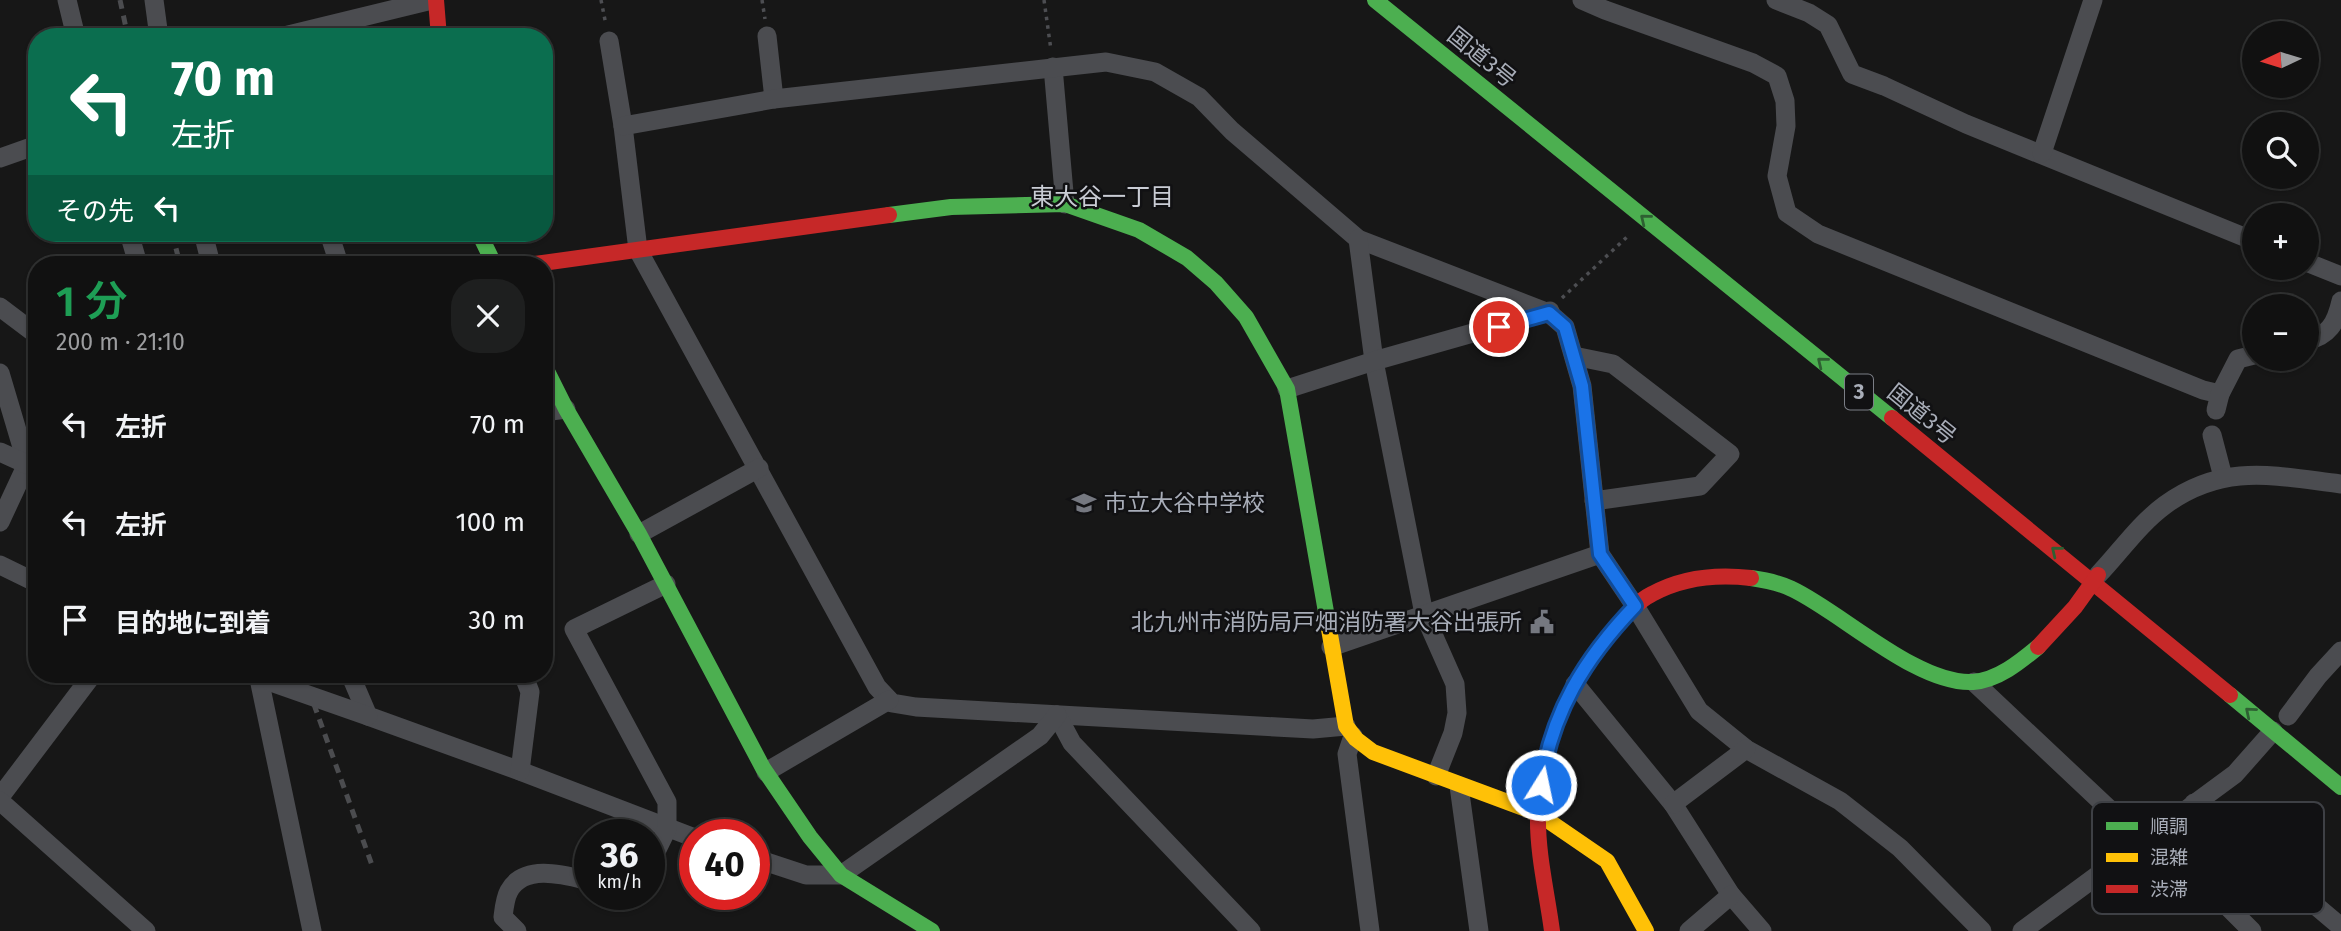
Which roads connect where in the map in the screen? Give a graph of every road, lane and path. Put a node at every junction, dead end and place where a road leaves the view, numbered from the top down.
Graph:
1 (67, 0) edge
2 (155, 0) edge
3 (434, 0) edge
4 (601, 0) edge
5 (1044, 0) edge
6 (1582, 0) edge
7 (1776, 0) edge
8 (2093, 0) edge
9 (1382, 2) edge
10 (74, 28) edge
11 (158, 28) edge
12 (317, 28) edge
13 (438, 28) edge
14 (768, 36) dead end
15 (609, 41) joint
16 (1053, 67) junction
17 (774, 99) junction
18 (623, 126) junction
19 (28, 148) edge
20 (2042, 153) junction
21 (0, 159) edge
22 (1065, 204) junction
23 (1631, 234) dead end
24 (2242, 236) edge
25 (1358, 239) junction
26 (638, 250) junction
27 (553, 262) edge
28 (2319, 267) edge
29 (2341, 276) edge
30 (2341, 301) edge
31 (0, 307) edge
32 (1551, 310) junction
33 (28, 328) edge
34 (2319, 338) edge
35 (1574, 356) junction
36 (2242, 358) edge
37 (1374, 361) junction
38 (0, 373) edge
39 (553, 383) edge
40 (1287, 389) junction
41 (566, 409) junction
42 (553, 411) edge
43 (2212, 435) dead end
44 (0, 452) edge
45 (28, 454) edge
46 (28, 464) edge
47 (758, 468) junction
48 (28, 473) edge
49 (2223, 477) junction
50 (2341, 484) edge
51 (1594, 501) junction
52 (0, 522) edge
53 (639, 534) junction
54 (1600, 554) junction
55 (0, 565) edge
56 (2101, 573) junction
57 (28, 579) edge
58 (666, 584) junction
59 (1635, 606) junction
60 (1424, 614) junction
61 (1331, 646) junction
62 (2341, 651) edge
63 (1974, 682) junction
64 (86, 683) edge
65 (260, 683) edge
66 (276, 683) edge
67 (355, 683) edge
68 (526, 683) edge
69 (1575, 684) junction
70 (890, 700) junction
71 (1057, 715) junction
72 (368, 716) junction
73 (2288, 716) dead end
74 (1350, 731) junction
75 (2273, 731) junction
76 (1746, 749) junction
77 (520, 771) junction
78 (766, 772) junction
79 (1436, 776) junction
80 (1460, 786) junction
81 (2341, 787) edge
82 (0, 799) edge
83 (2102, 802) edge
84 (2195, 802) edge
85 (1673, 804) junction
86 (1538, 813) junction
87 (667, 829) junction
88 (665, 833) edge
89 (679, 833) edge
90 (770, 863) edge
91 (841, 875) junction
92 (574, 878) edge
93 (2092, 878) edge
94 (1731, 895) junction
95 (2324, 913) edge
96 (2236, 914) edge
97 (905, 924) edge
98 (2341, 927) edge
99 (146, 931) edge
100 (313, 931) edge
101 (517, 931) edge
102 (933, 931) edge
103 (1251, 931) edge
104 (1370, 931) edge
105 (1479, 931) edge
106 (1552, 931) edge
107 (1646, 931) edge
108 (1689, 931) edge
109 (1762, 931) edge
110 (1982, 931) edge
111 (2022, 931) edge
112 (2252, 931) edge

1 - 10 street
2 - 11 street
3 - 12 street
3 - 13 main road
4 - 15 path
5 - 16 path
6 - 36 street
7 - 20 street
8 - 20 street
56 -> 9 main road, 国道3号 / 3
14 - 17 street
15 - 18 street
16 - 17 street
16 - 22 street
16 - 25 street
17 - 18 street
18 - 26 street
19 - 21 street
20 - 24 street
22 - 26 main road
22 - 40 main road
23 - 32 path
25 - 32 street
25 - 37 street
26 - 27 main road
26 - 47 street
28 - 29 street
30 - 34 street
31 - 33 street
32 - 35 street
32 - 37 street
35 - 51 street
35 - 51 street
37 - 40 street
37 - 60 street
38 - 45 street
39 - 41 main road
40 - 61 main road
41 - 42 street
41 - 53 main road
43 - 49 street
44 - 46 street
47 - 53 street
47 - 70 street
48 - 52 street
49 - 50 street
49 - 56 street
51 - 54 street
53 - 58 main road
54 - 59 street
54 - 60 street
55 - 57 street
56 - 63 main road
75 -> 56 main road, 国道3号 / 3
58 - 78 main road
58 - 87 street
59 - 63 main road
59 - 69 main road
59 - 76 street
60 - 61 street
60 - 79 street
61 - 74 main road
62 - 73 street
63 - 83 street
64 - 82 street
65 - 100 street
66 - 72 street, bridge
67 - 72 street
68 - 77 street
69 - 85 street
69 - 86 main road
70 - 71 street
70 - 78 street
71 - 74 street
71 - 91 street
71 - 103 street
72 - 77 street
74 - 79 main road
74 - 104 street
75 - 81 main road, 国道3号 / 3
75 - 84 street
76 - 85 street
76 - 110 street
77 - 87 street
78 - 91 main road
79 - 80 main road
80 - 86 main road
80 - 105 street
82 - 99 street
85 - 94 street
86 - 106 main road
86 - 107 main road
87 - 88 street
87 - 89 street
90 - 91 street
91 - 97 main road
92 - 101 street
93 - 111 street
94 - 108 street
94 - 109 street
95 - 98 street
96 - 112 street
97 - 102 main road

